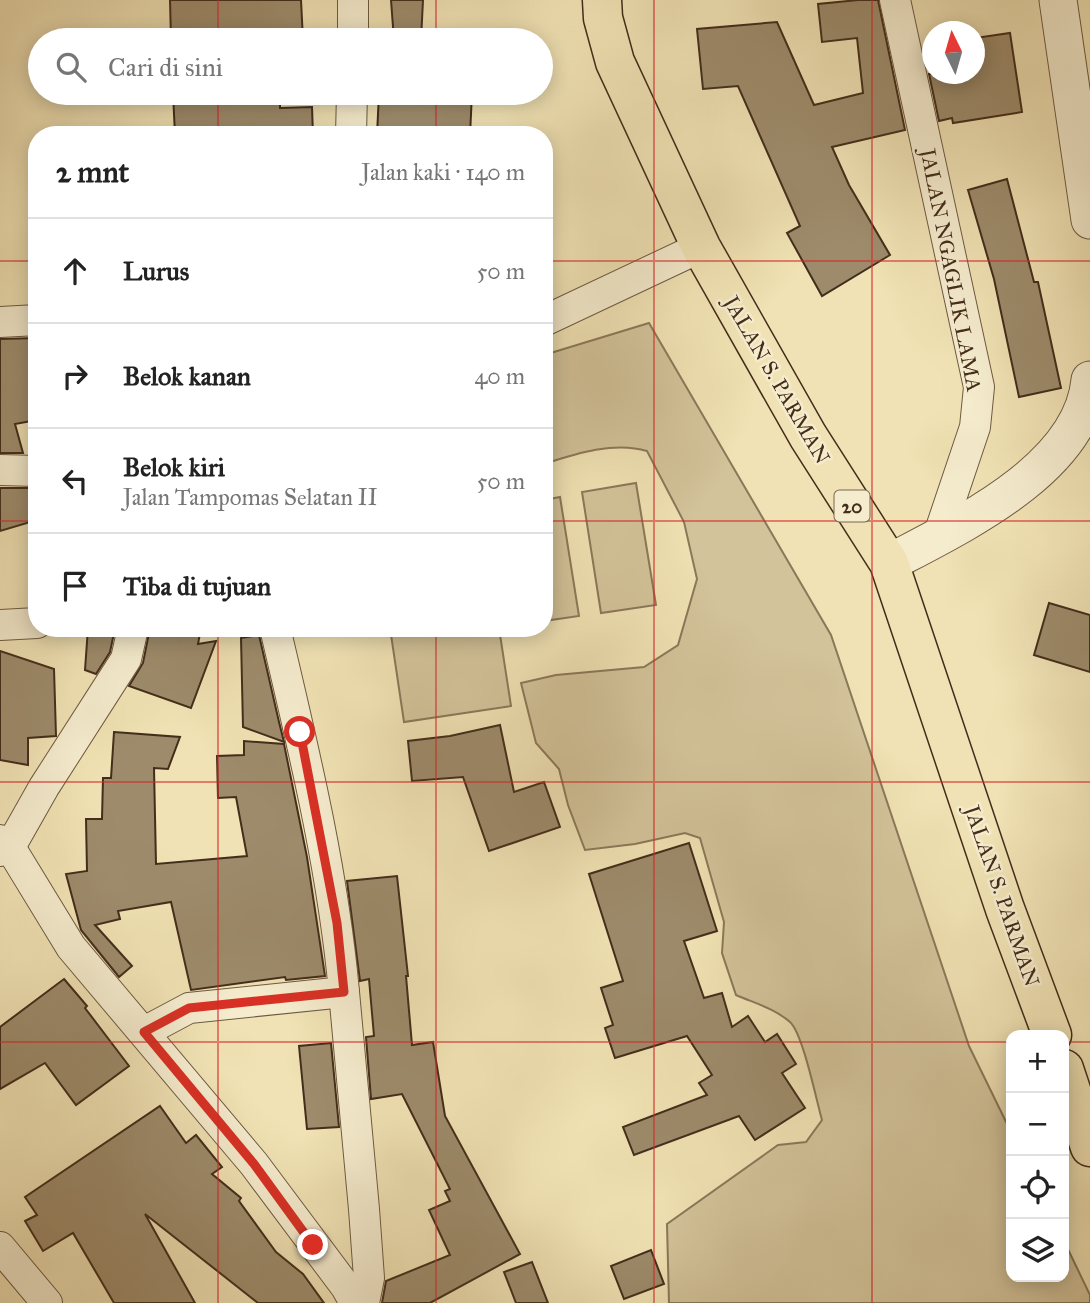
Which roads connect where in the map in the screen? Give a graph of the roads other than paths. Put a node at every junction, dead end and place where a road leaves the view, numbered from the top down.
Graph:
1 (354, 0) edge
2 (602, 0) edge
3 (895, 0) edge
4 (1058, 0) edge
5 (353, 28) edge
6 (352, 105) edge
7 (351, 126) edge
8 (1090, 220) edge
9 (701, 247) junction
10 (553, 317) edge
11 (28, 320) edge
12 (0, 322) edge
13 (1090, 380) edge
14 (0, 470) edge
15 (28, 471) edge
16 (938, 537) junction
17 (889, 563) junction
18 (28, 623) edge
19 (0, 625) edge
20 (131, 637) edge
21 (277, 637) edge
22 (3, 846) edge
23 (344, 992) junction
24 (1050, 1030) edge
25 (144, 1032) junction
26 (1069, 1084) edge
27 (1090, 1147) edge
28 (0, 1247) edge
29 (47, 1303) edge
30 (355, 1303) edge
31 (364, 1303) edge

1 - 5 street
2 - 9 highway, JALAN S. PARMAN / 20
3 - 16 street, JALAN NGAGLIK LAMA
4 - 8 street
6 - 7 street
9 - 10 street
9 - 17 highway, JALAN S. PARMAN / 20
11 - 12 street
13 - 16 street
14 - 15 street
16 - 17 street
17 - 24 highway, JALAN S. PARMAN / 20
18 - 19 street
20 - 22 street
21 - 23 street
22 - 25 street
23 - 25 street
23 - 31 street
25 - 30 street
26 - 27 highway
28 - 29 street

